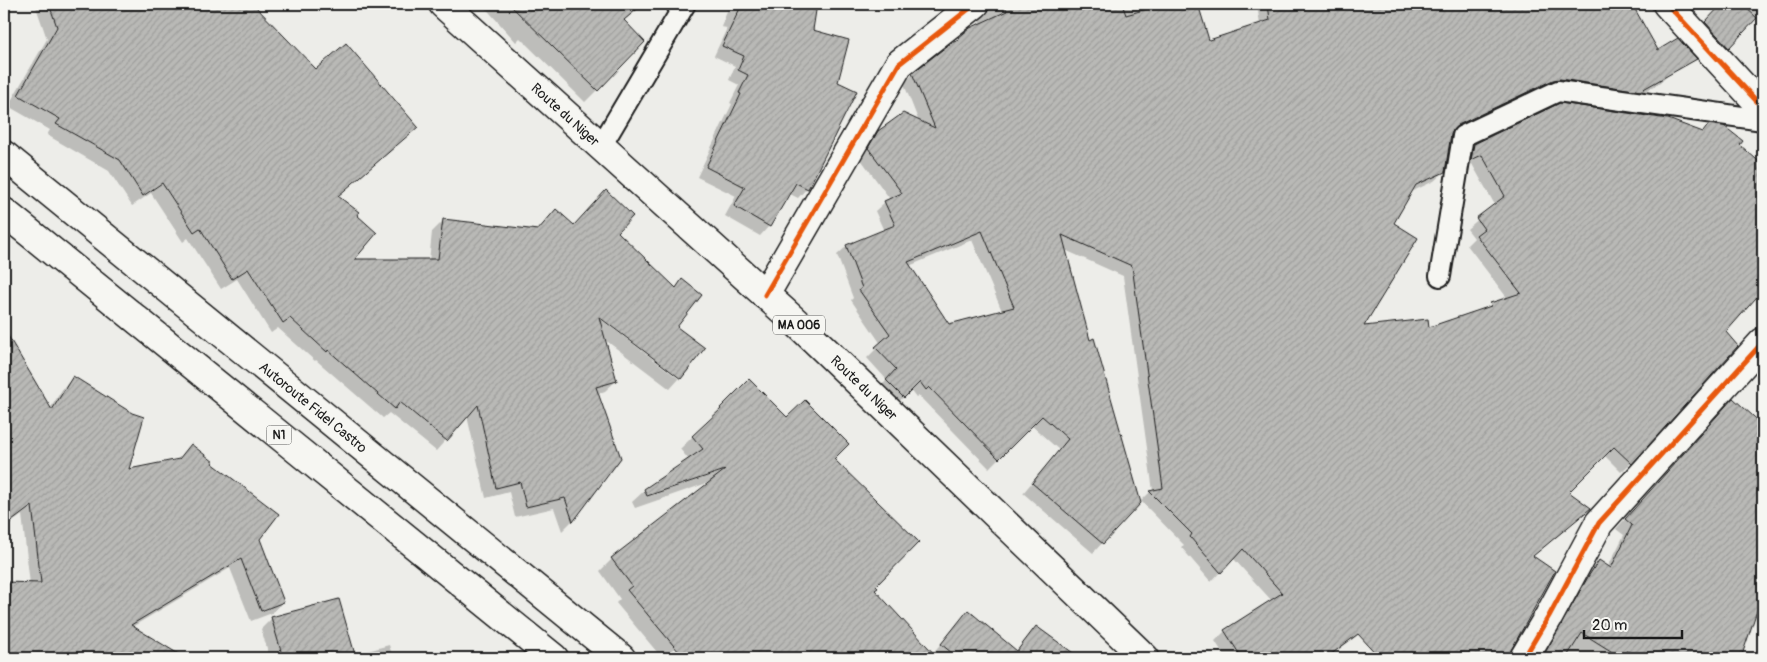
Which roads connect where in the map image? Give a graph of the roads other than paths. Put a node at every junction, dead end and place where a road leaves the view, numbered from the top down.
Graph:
1 (443, 4) edge
2 (685, 4) edge
3 (975, 4) edge
4 (1667, 4) edge
5 (1763, 108) edge
6 (1763, 120) edge
7 (601, 146) junction
8 (4, 155) edge
9 (4, 212) edge
10 (1440, 276) dead end
11 (765, 295) junction
12 (1763, 342) edge
13 (554, 658) edge
14 (621, 658) edge
15 (1145, 658) edge
16 (1524, 658) edge

1 - 7 main road, Route du Niger / MA 006
2 - 7 lane
3 - 11 main road
4 - 5 main road
6 - 10 lane
7 - 11 main road, Route du Niger / MA 006
8 - 14 main road, Autoroute Fidel Castro
9 - 13 main road, N1
11 - 15 main road, Route du Niger / MA 006
12 - 16 main road

